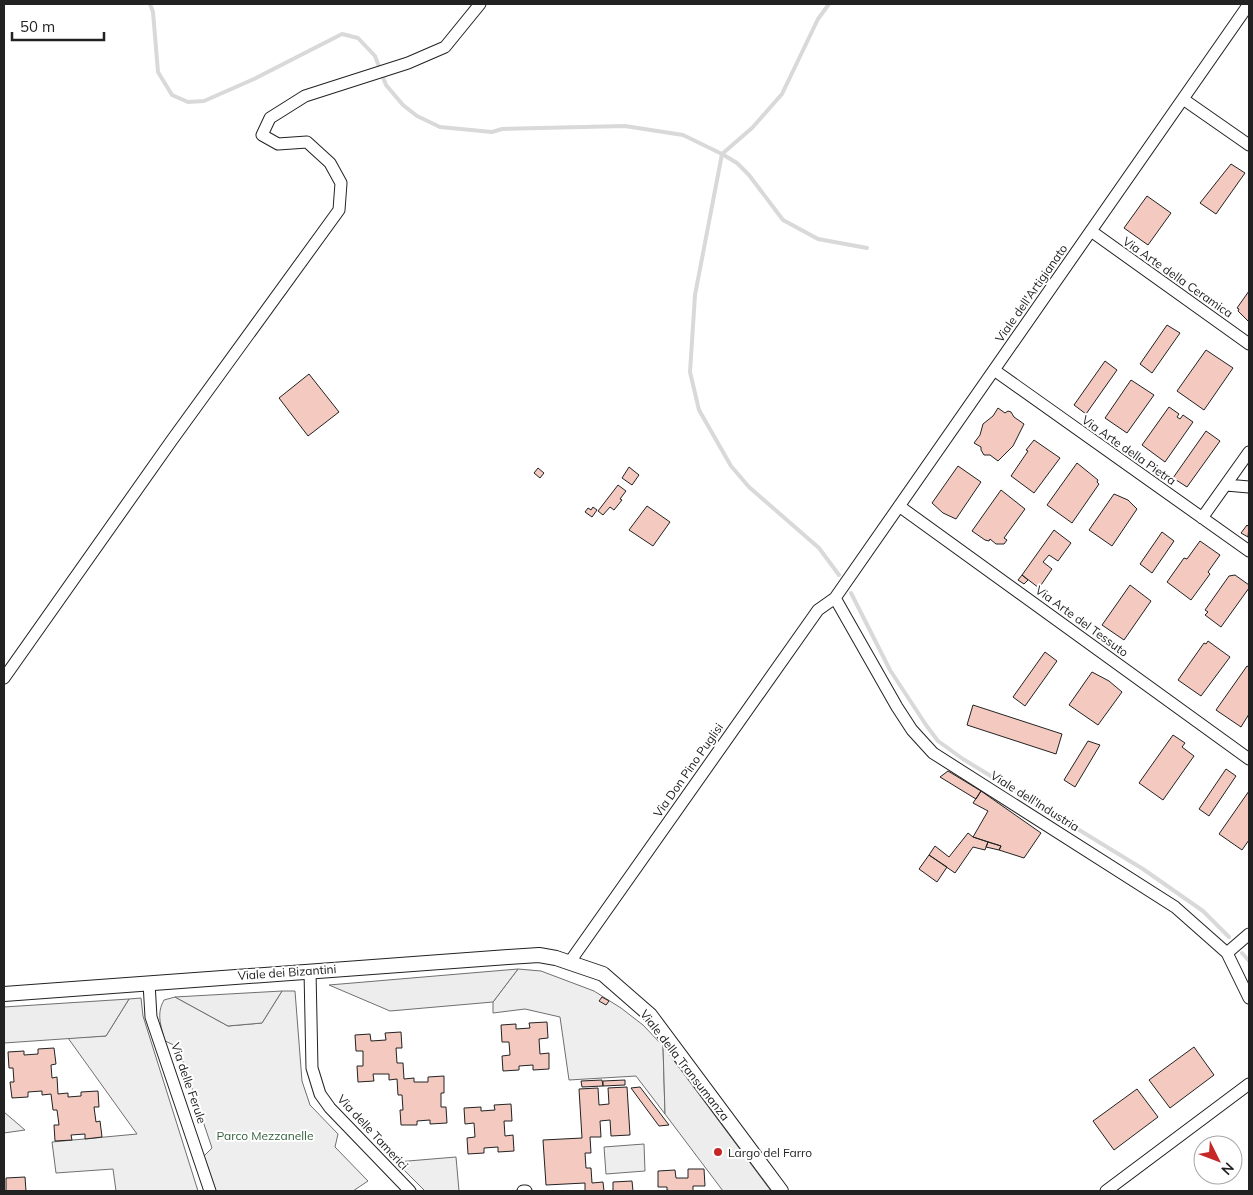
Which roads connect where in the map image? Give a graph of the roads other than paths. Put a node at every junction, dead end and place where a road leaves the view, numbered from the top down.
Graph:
1 (480, 4) edge
2 (1249, 4) edge
3 (1183, 98) junction
4 (1249, 145) edge
5 (1091, 231) junction
6 (1249, 344) edge
7 (994, 370) junction
8 (1249, 452) edge
9 (1226, 485) junction
10 (1249, 487) edge
11 (899, 506) junction
12 (1202, 518) junction
13 (1249, 551) edge
14 (835, 598) junction
15 (4, 678) edge
16 (1249, 759) edge
17 (1249, 934) edge
18 (1227, 953) junction
19 (569, 963) junction
20 (310, 971) junction
21 (148, 983) junction
22 (4, 994) edge
23 (1249, 998) edge
24 (1249, 1084) edge
25 (210, 1191) edge
26 (410, 1191) edge
27 (781, 1191) edge
28 (1106, 1191) edge

1 - 15 street
2 - 3 street, Viale dell'Artigianato
3 - 4 street
3 - 5 street, Viale dell'Artigianato
5 - 6 street, Via Arte della Ceramica
5 - 7 street, Viale dell'Artigianato
7 - 11 street, Viale dell'Artigianato
7 - 12 street, Via Arte della Pietra
8 - 9 street
9 - 10 street
9 - 12 street
11 - 14 street, Viale dell'Artigianato
11 - 16 street, Via Arte del Tessuto
12 - 13 street, Via Arte della Pietra
14 - 18 street, Viale dell'Industria
14 - 19 street, Via Don Pino Puglisi
17 - 18 street
18 - 23 street, Viale dell'Industria
19 - 20 street, Viale dei Bizantini
19 - 27 street, Viale della Transumanza
20 - 21 street, Viale dei Bizantini
20 - 26 street, Via delle Tamerici
21 - 22 street, Viale dei Bizantini
21 - 25 street, Via delle Ferule
24 - 28 street

